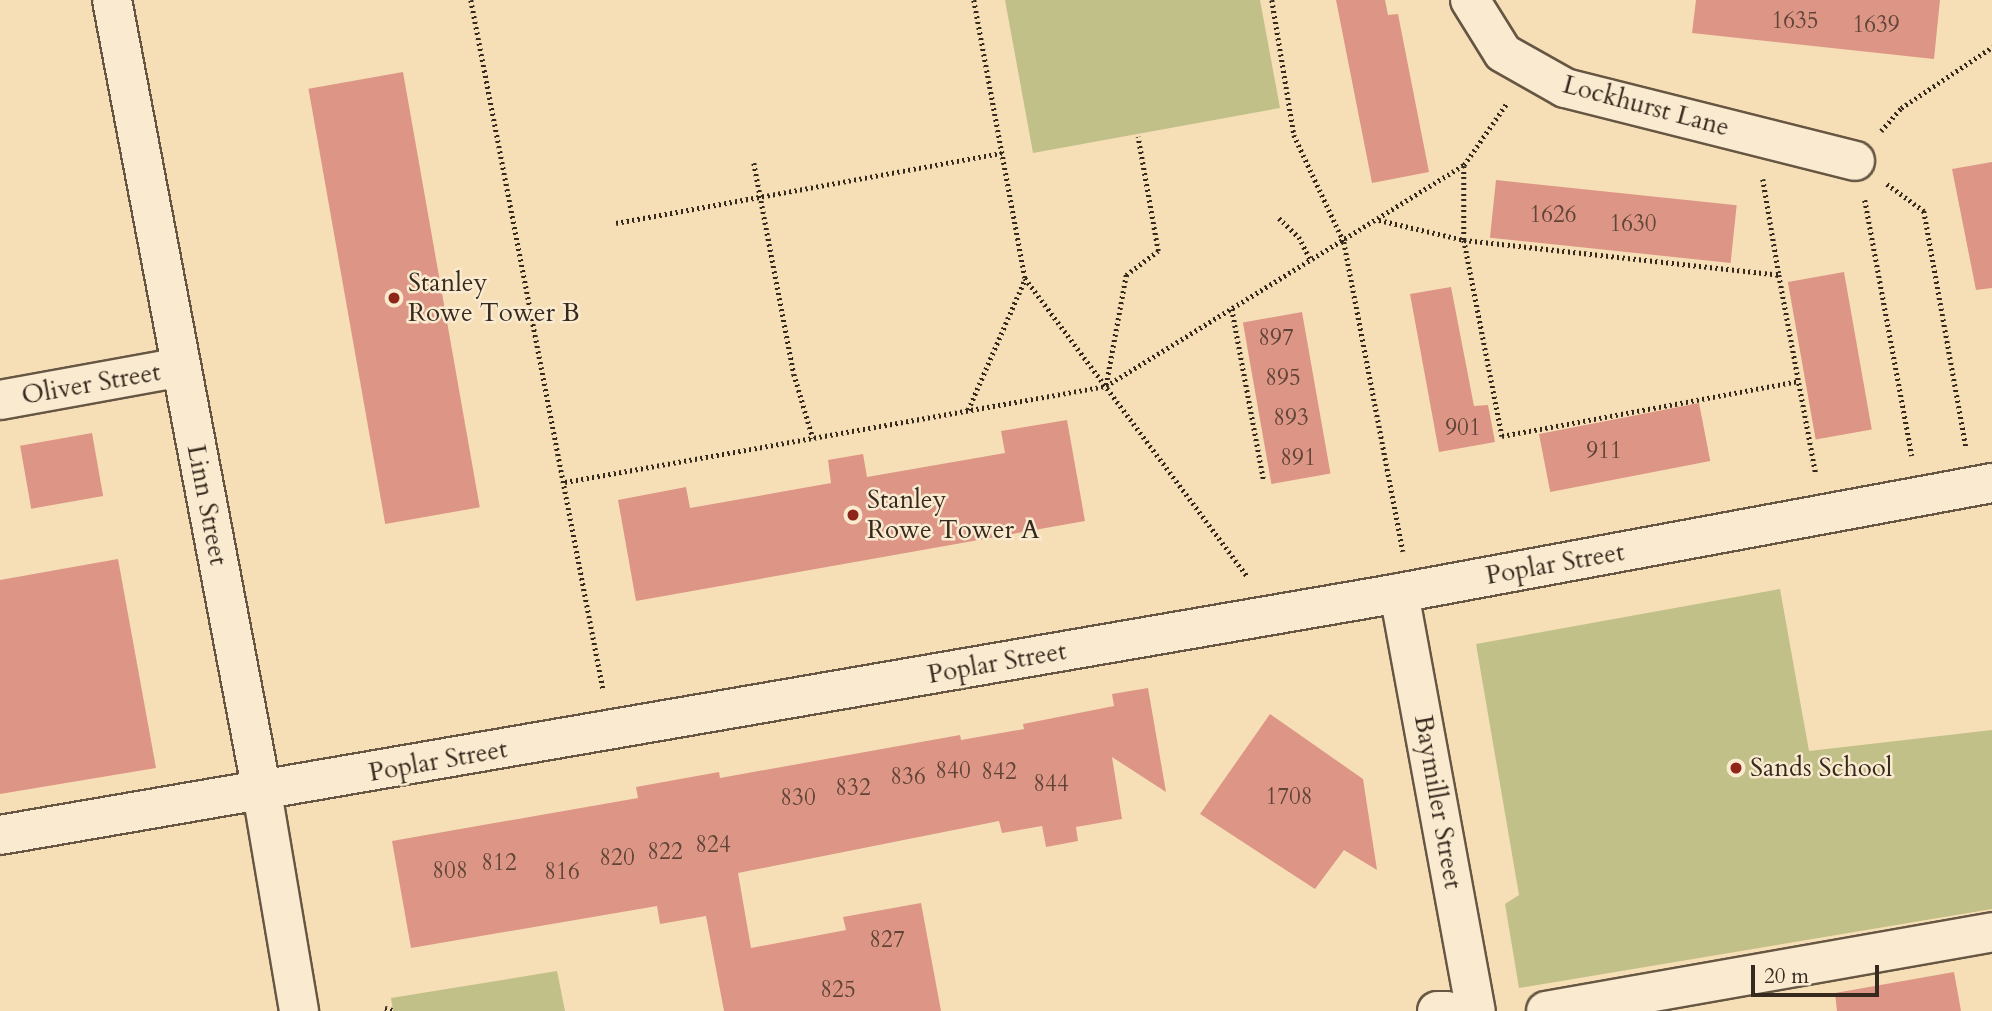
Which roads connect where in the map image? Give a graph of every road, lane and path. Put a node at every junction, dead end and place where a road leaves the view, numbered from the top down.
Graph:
1 (111, 0) edge
2 (471, 0) edge
3 (974, 0) edge
4 (1272, 0) edge
5 (1470, 0) edge
6 (1992, 47) edge
7 (1528, 71) junction
8 (1139, 138) dead end
9 (1002, 153) junction
10 (1855, 161) junction
11 (754, 163) dead end
12 (1464, 165) junction
13 (1762, 177) dead end
14 (761, 197) junction
15 (1279, 218) dead end
16 (1379, 220) junction
17 (616, 223) dead end
18 (1464, 240) junction
19 (1343, 242) junction
20 (1311, 261) junction
21 (1779, 275) junction
22 (1025, 278) junction
23 (1233, 309) junction
24 (181, 367) junction
25 (1798, 381) junction
26 (1106, 386) junction
27 (0, 400) edge
28 (968, 410) junction
29 (813, 438) junction
30 (1967, 451) dead end
31 (1913, 460) dead end
32 (1817, 478) dead end
33 (1264, 481) dead end
34 (565, 482) junction
35 (1992, 483) edge
36 (1404, 554) dead end
37 (1250, 580) dead end
38 (1399, 593) junction
39 (604, 697) dead end
40 (262, 792) junction
41 (0, 835) edge
42 (1992, 932) edge
43 (385, 1008) dead end
44 (299, 1011) edge
45 (396, 1011) edge
46 (1437, 1011) edge
47 (1447, 1011) edge
48 (1476, 1011) edge
49 (1546, 1011) edge

1 - 24 street, Linn Street
2 - 34 path
3 - 9 path
4 - 19 path
5 - 7 street, Lockhurst Lane
6 - 10 path
7 - 10 street, Lockhurst Lane
7 - 12 path
8 - 26 path
9 - 14 path
9 - 22 path
10 - 30 path
10 - 31 path
11 - 14 path
12 - 16 path
12 - 18 path
13 - 21 path
14 - 17 path
14 - 29 path
15 - 20 path
16 - 18 path
16 - 19 path
18 - 21 path
18 - 25 path
19 - 20 path
19 - 36 path
20 - 23 path
21 - 25 path
22 - 26 path
22 - 28 path
23 - 26 path
23 - 33 path
24 - 27 street, Oliver Street
24 - 40 street, Linn Street
25 - 32 path
26 - 28 path
26 - 37 path
28 - 29 path
29 - 34 path
34 - 39 path
35 - 38 street, Poplar Street
38 - 40 street, Poplar Street
38 - 48 street, Baymiller Street
40 - 41 street, Poplar Street
40 - 44 street, Linn Street
42 - 49 street
43 - 45 path
46 - 47 street

